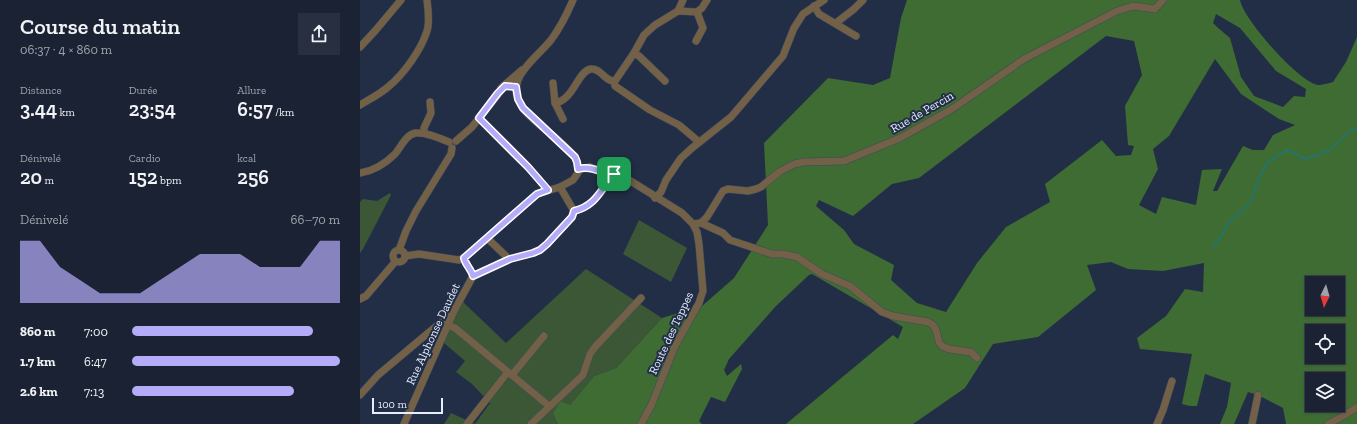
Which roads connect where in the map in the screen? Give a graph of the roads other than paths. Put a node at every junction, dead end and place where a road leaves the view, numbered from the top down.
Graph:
1 (401, 0) edge
2 (426, 0) edge
3 (574, 0) edge
4 (683, 0) edge
5 (707, 0) edge
6 (824, 0) edge
7 (863, 0) edge
8 (1163, 0) edge
9 (814, 6) junction
10 (678, 11) junction
11 (697, 12) junction
12 (836, 23) junction
13 (856, 36) dead end
14 (696, 41) dead end
15 (360, 46) edge
16 (634, 53) junction
17 (525, 67) junction
18 (665, 81) dead end
19 (614, 82) junction
20 (553, 83) dead end
21 (516, 87) junction
22 (498, 93) junction
23 (430, 102) dead end
24 (555, 103) junction
25 (360, 106) edge
26 (479, 118) junction
27 (563, 119) dead end
28 (424, 133) junction
29 (699, 142) junction
30 (452, 144) junction
31 (578, 169) junction
32 (360, 173) edge
33 (614, 174) junction
34 (560, 187) junction
35 (548, 190) junction
36 (655, 198) junction
37 (574, 211) junction
38 (697, 223) junction
39 (487, 238) junction
40 (399, 250) junction
41 (405, 256) junction
42 (464, 258) junction
43 (510, 259) junction
44 (395, 262) junction
45 (473, 276) junction
46 (641, 298) dead end
47 (360, 299) edge
48 (454, 311) junction
49 (448, 325) junction
50 (544, 336) dead end
51 (977, 358) dead end
52 (510, 373) junction
53 (1172, 381) dead end
54 (360, 395) edge
55 (1258, 395) dead end
56 (549, 406) junction
57 (1357, 407) edge
58 (404, 424) edge
59 (467, 424) edge
60 (531, 424) edge
61 (641, 424) edge
62 (1157, 424) edge
63 (1252, 424) edge
64 (1328, 424) edge

1 - 15 street
2 - 25 street
3 - 17 street
4 - 10 street
5 - 11 street
6 - 9 street
7 - 12 street
8 - 38 street, Rue de Percin
9 - 12 street
9 - 29 street
10 - 11 street
10 - 16 street
11 - 14 street
12 - 13 street
16 - 18 street
16 - 19 street
17 - 21 street
17 - 22 street
19 - 24 street
19 - 29 street
20 - 24 street
21 - 22 street
21 - 31 street
22 - 26 street
23 - 28 street
24 - 27 street
26 - 30 street
26 - 35 street
28 - 30 street
28 - 32 street
29 - 36 street
30 - 40 street
31 - 33 street
31 - 34 street
33 - 36 street
33 - 37 street
34 - 35 street
34 - 37 street
35 - 39 street
36 - 38 street
37 - 43 street, Rue Alphonse Daudet
38 - 51 street
38 - 61 street, Route des Teppes
39 - 42 street
39 - 43 street
40 - 41 street
40 - 44 street
41 - 42 street
41 - 44 street
42 - 45 street, Rue Alphonse Daudet
43 - 45 street, Rue Alphonse Daudet
44 - 47 street
45 - 48 street, Rue Alphonse Daudet
46 - 56 street
48 - 49 street, Rue Alphonse Daudet
48 - 54 street
49 - 52 street
49 - 58 street, Rue Alphonse Daudet
50 - 52 street
52 - 56 street
52 - 59 street
53 - 62 street
55 - 63 street
56 - 60 street
57 - 64 street

